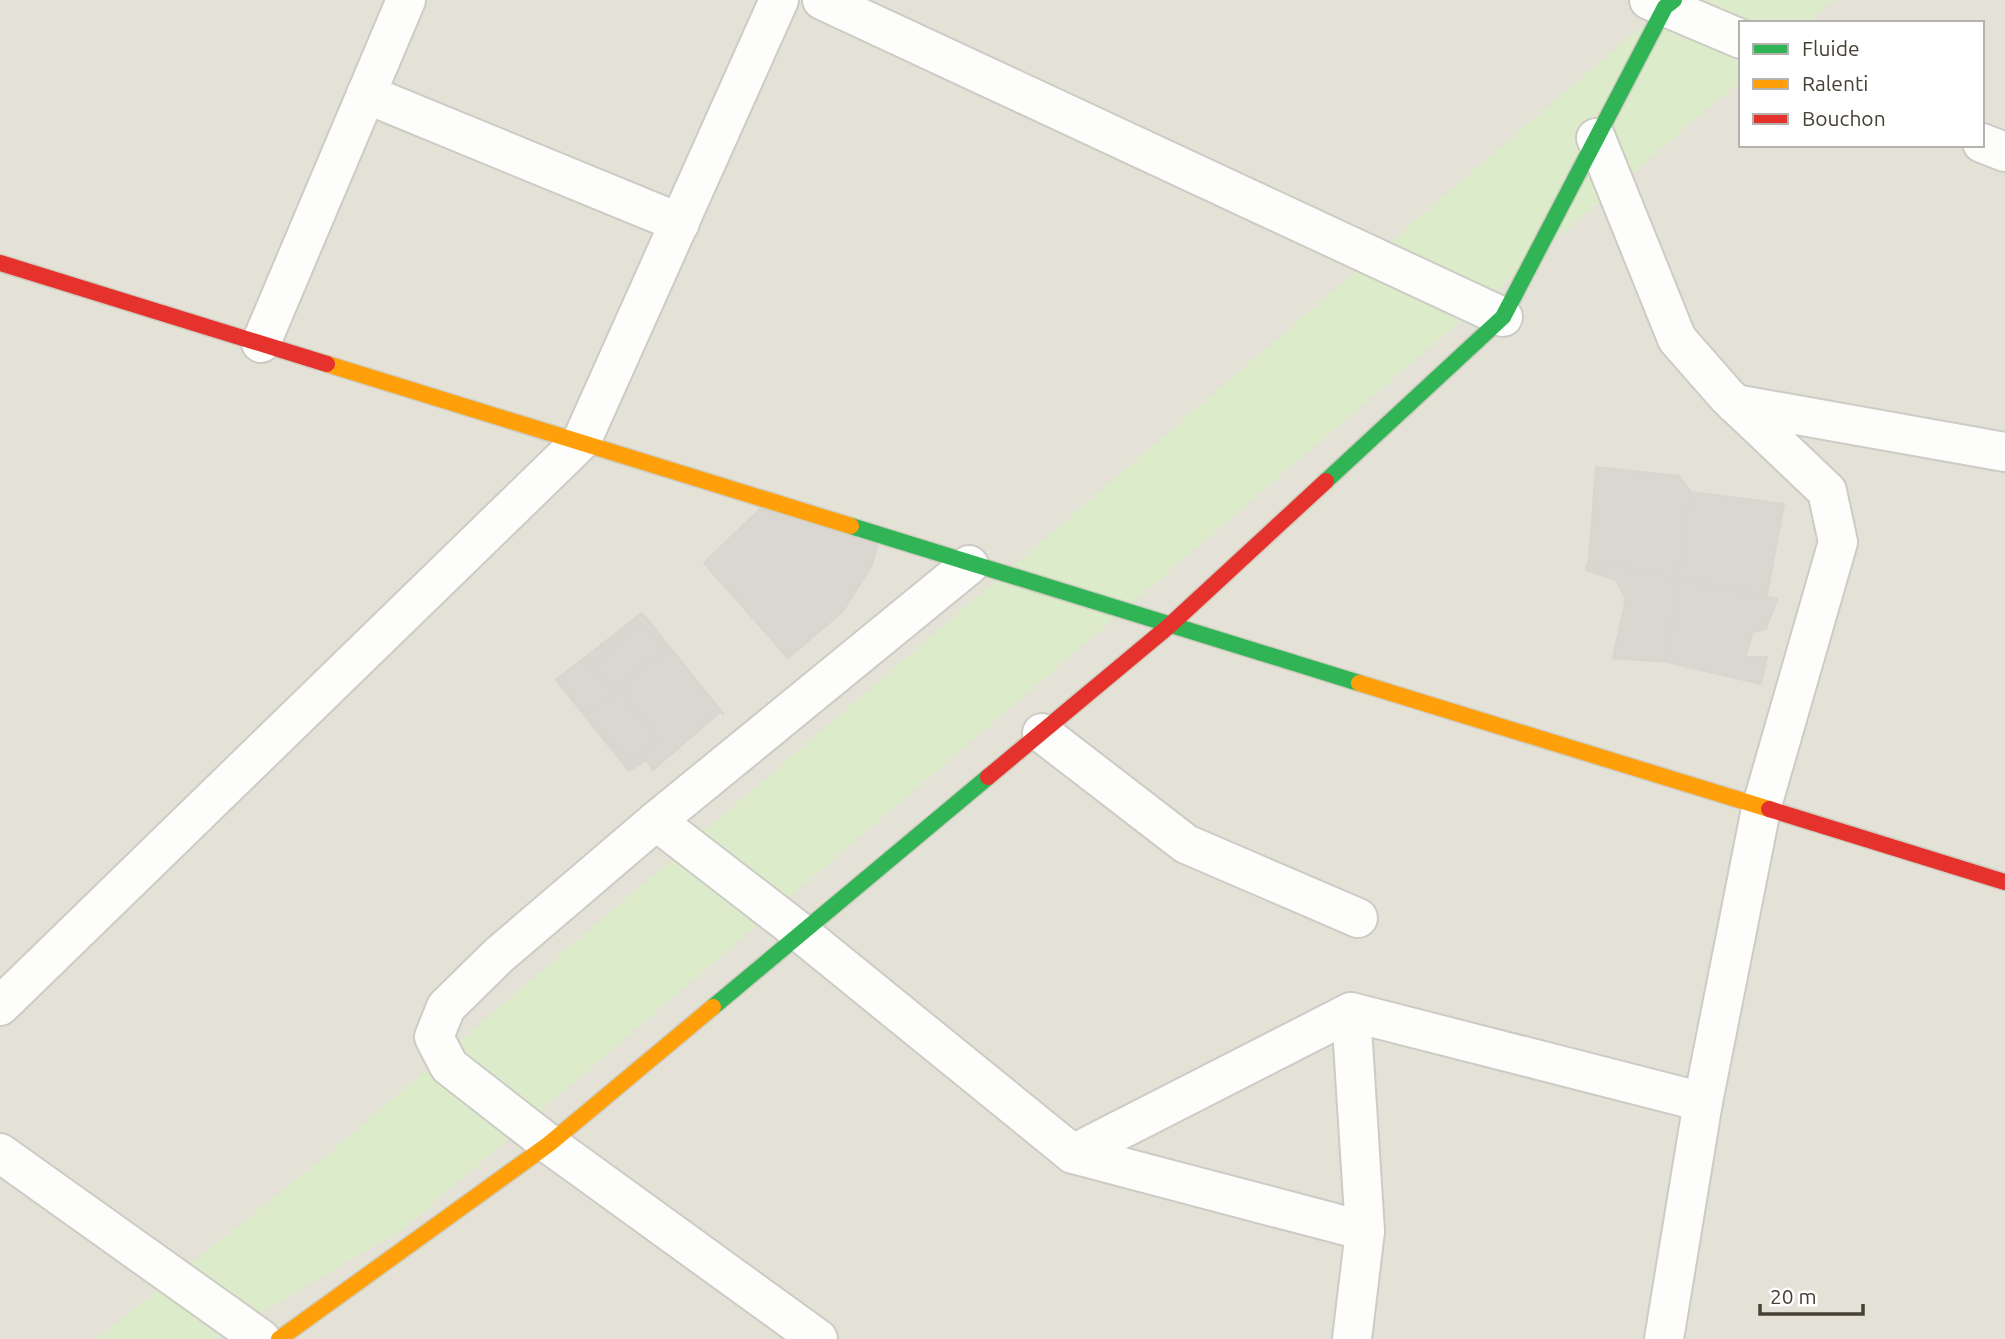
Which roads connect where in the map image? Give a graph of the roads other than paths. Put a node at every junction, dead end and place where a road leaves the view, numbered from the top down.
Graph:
1 (406, 0) edge
2 (779, 0) edge
3 (822, 0) edge
4 (1662, 2) edge
5 (1739, 38) edge
6 (366, 94) junction
7 (1596, 138) junction
8 (1984, 144) edge
9 (2005, 152) edge
10 (680, 223) junction
11 (0, 263) edge
12 (1503, 317) junction
13 (261, 342) junction
14 (1735, 404) junction
15 (582, 440) junction
16 (2005, 452) edge
17 (969, 565) junction
18 (1169, 626) junction
19 (1042, 733) junction
20 (1761, 809) junction
21 (656, 821) junction
22 (2005, 882) edge
23 (1358, 918) dead end
24 (802, 933) junction
25 (0, 1006) edge
26 (1351, 1012) junction
27 (1703, 1102) junction
28 (549, 1144) junction
29 (0, 1153) edge
30 (1073, 1154) junction
31 (1365, 1231) junction
32 (261, 1339) edge
33 (279, 1339) edge
34 (818, 1339) edge
35 (1352, 1339) edge
36 (1664, 1339) edge

1 - 6 street
2 - 10 street
3 - 12 street
4 - 5 street
4 - 7 street
6 - 10 street
6 - 13 street
7 - 12 street
7 - 14 street
8 - 9 street
10 - 15 street
11 - 13 street
12 - 18 street
13 - 15 street
14 - 16 street
14 - 20 street
15 - 17 street
15 - 25 street
17 - 18 street
17 - 21 street
18 - 19 street
18 - 20 street
19 - 23 street
19 - 24 street
20 - 22 street
20 - 27 street
21 - 24 street
21 - 28 street
24 - 28 street
24 - 30 street
26 - 27 street
26 - 30 street
26 - 31 street
27 - 36 street
28 - 33 street
28 - 34 street
29 - 32 street
30 - 31 street
31 - 35 street

